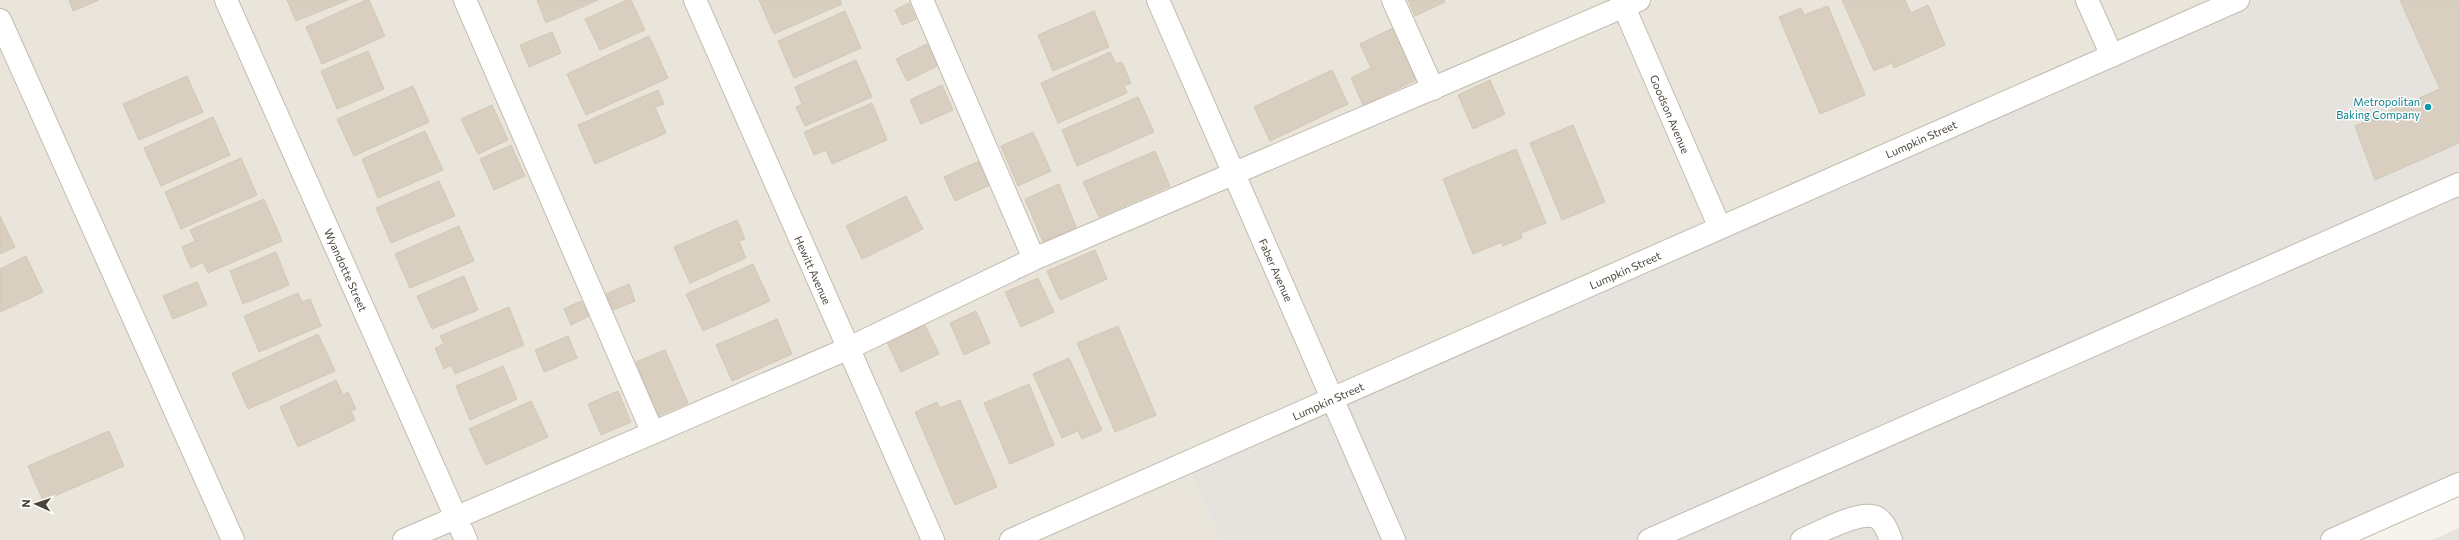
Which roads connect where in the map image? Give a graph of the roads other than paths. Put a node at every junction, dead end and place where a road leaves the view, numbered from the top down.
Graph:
1 (226, 0) edge
2 (465, 0) edge
3 (696, 0) edge
4 (922, 0) edge
5 (1158, 0) edge
6 (1394, 0) edge
7 (2087, 0) edge
8 (2238, 0) edge
9 (1628, 2) edge
10 (0, 20) edge
11 (2112, 56) junction
12 (1433, 89) junction
13 (1234, 174) junction
14 (2459, 184) edge
15 (1720, 228) junction
16 (1034, 260) junction
17 (847, 349) junction
18 (1332, 399) junction
19 (652, 431) junction
20 (2459, 484) edge
21 (456, 517) junction
22 (233, 540) edge
23 (404, 540) edge
24 (466, 540) edge
25 (933, 540) edge
26 (1011, 540) edge
27 (1394, 540) edge
28 (1649, 540) edge
29 (1802, 540) edge
30 (1891, 540) edge
31 (2332, 540) edge

1 - 21 street, Wyandotte Street
2 - 19 street
3 - 17 street, Hewitt Avenue
4 - 16 street
5 - 13 street, Faber Avenue
6 - 12 street
7 - 11 street
8 - 11 street, Lumpkin Street
9 - 12 street
9 - 15 street, Goodson Avenue
10 - 22 street
11 - 15 street, Lumpkin Street
12 - 13 street
13 - 16 street
13 - 18 street, Faber Avenue
14 - 28 street
15 - 18 street, Lumpkin Street
16 - 17 street
17 - 19 street
17 - 25 street, Hewitt Avenue
18 - 26 street, Lumpkin Street
18 - 27 street, Faber Avenue
19 - 21 street
20 - 31 street
21 - 23 street
21 - 24 street, Wyandotte Street
29 - 30 street

